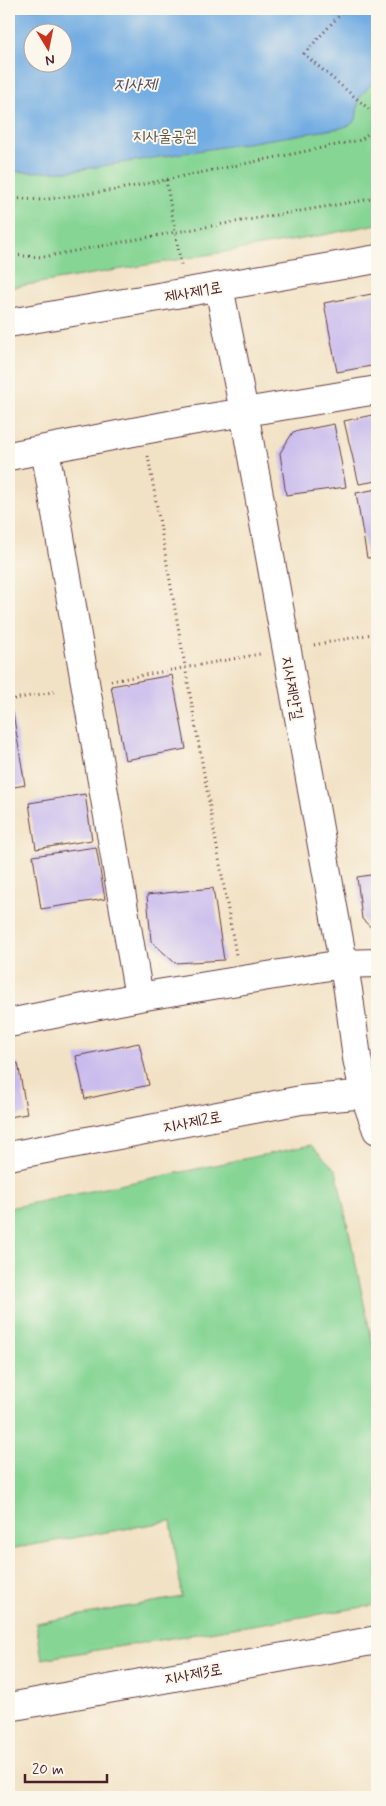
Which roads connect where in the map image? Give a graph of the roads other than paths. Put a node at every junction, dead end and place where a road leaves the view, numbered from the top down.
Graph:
1 (377, 259) edge
2 (219, 286) junction
3 (9, 323) edge
4 (377, 390) edge
5 (244, 412) junction
6 (45, 449) junction
7 (9, 456) edge
8 (377, 963) edge
9 (342, 964) junction
10 (139, 996) junction
11 (9, 1023) edge
12 (371, 1093) edge
13 (377, 1130) edge
14 (9, 1156) edge
15 (377, 1640) edge
16 (9, 1706) edge

1 - 2 street, 제사제1로
2 - 3 street, 제사제1로
2 - 5 street, 지사제안길
4 - 5 street
5 - 6 street
5 - 9 street, 지사제안길
6 - 7 street
6 - 10 street
8 - 9 street
9 - 10 street
9 - 12 street, 지사제안길
10 - 11 street
12 - 13 street, 지사제안길
12 - 14 street, 지사제2로
15 - 16 street, 지사제3로

